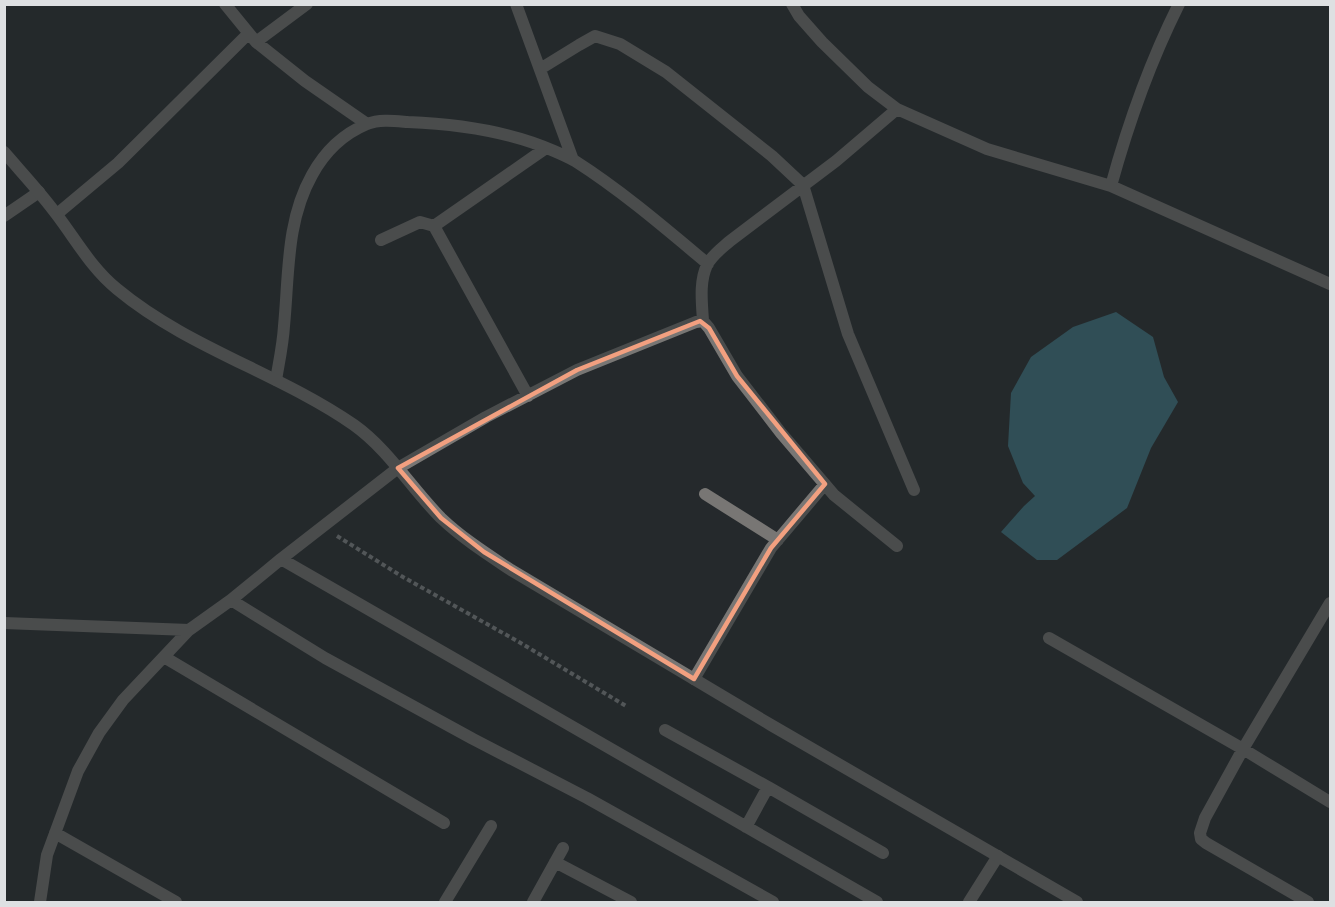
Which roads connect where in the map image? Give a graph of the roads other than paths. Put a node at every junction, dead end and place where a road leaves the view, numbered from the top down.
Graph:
1 (225, 4) edge
2 (307, 4) edge
3 (516, 4) edge
4 (792, 4) edge
5 (1179, 4) edge
6 (252, 38) junction
7 (540, 69) junction
8 (897, 109) junction
9 (367, 124) junction
10 (546, 148) junction
11 (4, 152) edge
12 (573, 160) junction
13 (803, 185) junction
14 (1112, 186) junction
15 (39, 192) junction
16 (57, 214) junction
17 (4, 216) edge
18 (434, 226) junction
19 (381, 240) dead end
20 (708, 264) junction
21 (1330, 284) edge
22 (703, 321) junction
23 (276, 380) junction
24 (528, 396) junction
25 (398, 468) junction
26 (825, 484) junction
27 (915, 490) dead end
28 (705, 494) dead end
29 (778, 540) junction
30 (897, 546) dead end
31 (281, 559) junction
32 (231, 600) junction
33 (1330, 603) edge
34 (4, 623) edge
35 (189, 630) junction
36 (1049, 638) dead end
37 (164, 657) junction
38 (694, 679) junction
39 (665, 730) dead end
40 (1244, 749) junction
41 (768, 788) junction
42 (1330, 802) edge
43 (444, 823) dead end
44 (490, 826) dead end
45 (746, 827) junction
46 (55, 833) junction
47 (563, 848) dead end
48 (883, 853) dead end
49 (998, 856) junction
50 (555, 862) junction
51 (40, 903) edge
52 (177, 903) edge
53 (445, 903) edge
54 (533, 903) edge
55 (631, 903) edge
56 (773, 903) edge
57 (877, 903) edge
58 (969, 903) edge
59 (1077, 903) edge
60 (1308, 903) edge

1 - 6 street
2 - 6 street
3 - 7 street
4 - 8 street
5 - 14 street
6 - 9 street
6 - 16 street
7 - 12 street
7 - 13 street
8 - 13 street
8 - 14 street
9 - 10 street
9 - 23 street
10 - 12 street
10 - 18 street
11 - 15 street
12 - 20 street
13 - 20 street
13 - 27 street
14 - 21 street
15 - 16 street
15 - 17 street
16 - 23 street
18 - 19 street
18 - 24 street
20 - 22 street
22 - 24 street
22 - 26 street
23 - 25 street
24 - 25 street
25 - 31 street
25 - 38 street
26 - 29 street
26 - 30 street
28 - 29 street
29 - 38 street
31 - 32 street
31 - 45 street
32 - 35 street
32 - 56 street
33 - 40 street
34 - 35 street
35 - 37 street
36 - 40 street
37 - 43 street
37 - 46 street
38 - 49 street
39 - 41 street
40 - 42 street
40 - 60 street
41 - 45 street
41 - 48 street
44 - 53 street
45 - 57 street
46 - 51 street
46 - 52 street
47 - 50 street
49 - 58 street
49 - 59 street
50 - 54 street
50 - 55 street

